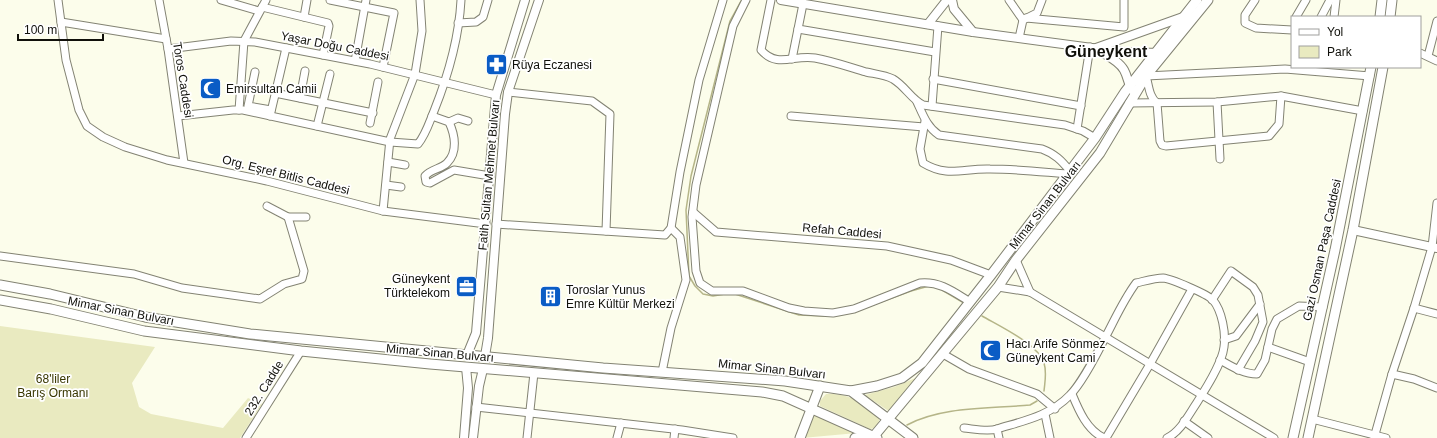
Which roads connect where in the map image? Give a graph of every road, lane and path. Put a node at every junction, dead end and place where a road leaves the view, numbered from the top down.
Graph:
1 (58, 0) edge
2 (159, 0) edge
3 (221, 0) edge
4 (266, 0) edge
5 (307, 0) edge
6 (330, 0) edge
7 (420, 0) edge
8 (460, 0) edge
9 (488, 0) edge
10 (525, 0) edge
11 (539, 0) edge
12 (724, 0) edge
13 (746, 0) edge
14 (770, 0) edge
15 (781, 0) edge
16 (947, 0) edge
17 (952, 0) edge
18 (1009, 0) edge
19 (1042, 0) edge
20 (1124, 0) edge
21 (1197, 0) edge
22 (1208, 0) edge
23 (1255, 0) edge
24 (1306, 0) edge
25 (1330, 0) edge
26 (1336, 0) edge
27 (1382, 0) edge
28 (1392, 0) edge
29 (365, 3) edge
30 (803, 4) junction
31 (260, 9) junction
32 (1297, 16) edge
33 (1322, 16) edge
34 (1334, 16) edge
35 (1380, 16) edge
36 (1390, 16) edge
37 (304, 17) junction
38 (1183, 17) junction
39 (1024, 19) junction
40 (1437, 21) edge
41 (61, 22) junction
42 (458, 23) junction
43 (928, 24) junction
44 (938, 26) junction
45 (1291, 28) edge
46 (798, 29) junction
47 (973, 32) junction
48 (166, 38) junction
49 (1019, 38) junction
50 (244, 41) junction
51 (286, 48) junction
52 (1093, 48) junction
53 (168, 49) junction
54 (935, 52) junction
55 (1165, 53) junction
56 (1421, 53) edge
57 (1155, 54) junction
58 (323, 55) junction
59 (1428, 56) junction
60 (792, 59) junction
61 (355, 61) junction
62 (1437, 61) edge
63 (382, 67) junction
64 (1383, 68) edge
65 (305, 71) dead end
66 (255, 72) dead end
67 (1145, 72) junction
68 (1370, 72) edge
69 (330, 74) dead end
70 (415, 74) junction
71 (933, 79) junction
72 (378, 82) dead end
73 (446, 82) junction
74 (241, 85) junction
75 (251, 88) junction
76 (1132, 90) junction
77 (508, 92) junction
78 (276, 93) junction
79 (496, 95) junction
80 (1281, 96) junction
81 (300, 98) junction
82 (917, 102) junction
83 (1217, 102) junction
84 (323, 103) junction
85 (1129, 103) junction
86 (1157, 103) junction
87 (932, 106) junction
88 (1081, 106) junction
89 (239, 110) junction
90 (1363, 111) junction
91 (271, 113) junction
92 (373, 113) junction
93 (178, 116) junction
94 (432, 116) junction
95 (790, 116) dead end
96 (468, 121) dead end
97 (450, 122) junction
98 (370, 123) dead end
99 (925, 124) junction
100 (318, 126) junction
101 (1077, 129) junction
102 (1095, 138) junction
103 (390, 142) junction
104 (1219, 142) junction
105 (1220, 159) dead end
106 (388, 162) junction
107 (184, 163) junction
108 (405, 165) dead end
109 (1069, 172) junction
110 (490, 176) junction
111 (386, 185) junction
112 (401, 187) dead end
113 (1437, 203) edge
114 (267, 206) dead end
115 (383, 211) junction
116 (693, 212) junction
117 (306, 216) dead end
118 (288, 217) junction
119 (486, 224) junction
120 (496, 224) junction
121 (671, 228) junction
122 (1353, 230) junction
123 (606, 231) junction
124 (1434, 248) edge
125 (0, 256) edge
126 (1016, 260) junction
127 (991, 275) junction
128 (0, 285) edge
129 (998, 287) junction
130 (1192, 289) junction
131 (1030, 292) junction
132 (0, 300) edge
133 (1212, 300) junction
134 (970, 302) junction
135 (1260, 304) junction
136 (1323, 307) junction
137 (1414, 308) junction
138 (1437, 314) edge
139 (1106, 337) junction
140 (1224, 340) junction
141 (1268, 347) junction
142 (301, 351) junction
143 (943, 354) junction
144 (467, 355) junction
145 (485, 356) junction
146 (1220, 360) junction
147 (1310, 362) junction
148 (1150, 364) junction
149 (466, 368) junction
150 (483, 369) junction
151 (1238, 370) junction
152 (662, 372) junction
153 (534, 374) junction
154 (1392, 374) junction
155 (820, 386) junction
156 (1437, 388) edge
157 (851, 391) junction
158 (1072, 394) junction
159 (1202, 394) junction
160 (476, 407) junction
161 (811, 408) junction
162 (1055, 409) junction
163 (530, 412) junction
164 (1045, 414) junction
165 (888, 418) junction
166 (1312, 419) junction
167 (1184, 421) junction
168 (621, 423) junction
169 (964, 428) dead end
170 (675, 429) junction
171 (997, 429) junction
172 (1374, 436) edge
173 (875, 437) edge
174 (246, 438) edge
175 (464, 438) edge
176 (473, 438) edge
177 (527, 438) edge
178 (617, 438) edge
179 (674, 438) edge
180 (733, 438) edge
181 (800, 438) edge
182 (855, 438) edge
183 (914, 438) edge
184 (999, 438) edge
185 (1050, 438) edge
186 (1105, 438) edge
187 (1167, 438) edge
188 (1208, 438) edge
189 (1274, 438) edge
190 (1293, 438) edge
191 (1308, 438) edge
192 (1386, 438) edge

1 - 41 street
2 - 48 street, Toros Caddesi
3 - 31 street
4 - 31 street
5 - 37 street
6 - 29 street
7 - 70 street
8 - 42 street
9 - 42 street
10 - 79 street, Fatih Sultan Mehmet Bulvarı
11 - 77 street, Fatih Sultan Mehmet Bulvarı
12 - 121 street
13 - 116 street
14 - 60 street
15 - 30 street
16 - 43 street
17 - 47 street
18 - 39 street
19 - 39 street
20 - 39 street
21 - 38 main road, Mimar Sinan Bulvarı
22 - 55 main road, Mimar Sinan Bulvarı
23 - 45 street
24 - 32 street
25 - 33 street
26 - 34 street
27 - 35 main road
28 - 36 main road
29 - 61 street
29 - 63 street
30 - 43 street
30 - 46 street
31 - 37 street
31 - 50 street
37 - 58 street
38 - 52 street
38 - 57 main road, Mimar Sinan Bulvarı
39 - 49 street
40 - 59 street
41 - 48 street
41 - 107 street, Org. Eşref Bitlis Caddesi
42 - 73 street
43 - 44 street
44 - 47 street
44 - 54 street
46 - 54 street
46 - 60 street
47 - 49 street
48 - 53 street, Toros Caddesi
49 - 52 street
50 - 51 street, Yaşar Doğu Caddesi
50 - 53 street, Yaşar Doğu Caddesi
50 - 74 street
51 - 58 street, Yaşar Doğu Caddesi
51 - 78 street
52 - 57 street
52 - 76 street
52 - 88 street
53 - 93 street, Toros Caddesi
54 - 71 street
55 - 57 street
55 - 67 main road, Mimar Sinan Bulvarı
56 - 59 street
57 - 67 main road, Mimar Sinan Bulvarı
58 - 61 street, Yaşar Doğu Caddesi
59 - 62 street
60 - 82 street
61 - 63 street, Yaşar Doğu Caddesi
63 - 70 street, Yaşar Doğu Caddesi
64 - 122 main road, Gazi Osman Paşa Caddesi
65 - 81 street
66 - 75 street
67 - 68 street
67 - 76 main road, Mimar Sinan Bulvarı
67 - 86 street
68 - 90 main road, Gazi Osman Paşa Caddesi
69 - 84 street
70 - 73 street, Yaşar Doğu Caddesi
70 - 103 street
71 - 87 street
71 - 88 street
72 - 92 street
73 - 79 street, Yaşar Doğu Caddesi
73 - 94 street
74 - 75 street
74 - 89 street
75 - 91 street
76 - 85 main road, Mimar Sinan Bulvarı
76 - 102 main road, Mimar Sinan Bulvarı
77 - 120 street, Fatih Sultan Mehmet Bulvarı
77 - 123 street
78 - 81 street
78 - 91 street
79 - 110 street, Fatih Sultan Mehmet Bulvarı
80 - 83 street
80 - 90 street
80 - 104 street
81 - 84 street
82 - 87 street
82 - 99 street
83 - 86 street
83 - 104 street
84 - 92 street
84 - 100 street
85 - 86 street
85 - 126 main road, Mimar Sinan Bulvarı
86 - 104 street
87 - 101 street
88 - 101 street
89 - 91 street
89 - 93 street
90 - 136 main road, Gazi Osman Paşa Caddesi
91 - 100 street
92 - 98 street
93 - 107 street, Toros Caddesi
94 - 97 street
94 - 103 street
95 - 99 street
96 - 97 street
97 - 110 street
99 - 109 street
99 - 109 street
100 - 103 street
101 - 102 street
102 - 109 main road, Mimar Sinan Bulvarı
103 - 106 street
104 - 105 street
106 - 108 street
106 - 111 street
107 - 115 street, Org. Eşref Bitlis Caddesi
109 - 127 main road, Mimar Sinan Bulvarı
110 - 119 street, Fatih Sultan Mehmet Bulvarı
111 - 112 street
111 - 115 street
113 - 124 street
114 - 118 street
115 - 119 street, Org. Eşref Bitlis Caddesi
116 - 127 street, Refah Caddesi
116 - 134 street
117 - 118 street
118 - 125 street
119 - 144 street, Fatih Sultan Mehmet Bulvarı
120 - 123 street
120 - 145 street, Fatih Sultan Mehmet Bulvarı
121 - 123 street
121 - 152 street
122 - 124 street
122 - 166 main road, Gazi Osman Paşa Caddesi
124 - 137 street
126 - 129 main road, Mimar Sinan Bulvarı
126 - 131 street
127 - 134 main road, Mimar Sinan Bulvarı
128 - 144 main road, Mimar Sinan Bulvarı
129 - 131 street
129 - 143 main road, Mimar Sinan Bulvarı
130 - 133 street
130 - 139 street
130 - 148 street
131 - 139 street
132 - 142 main road, Mimar Sinan Bulvarı
133 - 135 street
133 - 140 street
134 - 157 main road, Mimar Sinan Bulvarı
135 - 140 street
135 - 151 street
136 - 141 street
136 - 147 main road, Gazi Osman Paşa Caddesi
137 - 138 street
137 - 154 street
139 - 148 street
139 - 158 street
140 - 146 street
141 - 147 street
141 - 151 street
142 - 149 main road, Mimar Sinan Bulvarı
142 - 174 street, 232. Cadde
143 - 162 street
143 - 165 main road, Mimar Sinan Bulvarı
144 - 145 main road, Mimar Sinan Bulvarı
144 - 149 main road
145 - 150 main road
145 - 152 main road, Mimar Sinan Bulvarı
146 - 151 street
146 - 159 street
147 - 190 main road, Gazi Osman Paşa Caddesi
148 - 159 street
148 - 186 street
149 - 150 main road, Mimar Sinan Bulvarı
149 - 175 street
150 - 153 main road, Mimar Sinan Bulvarı
150 - 160 street
152 - 155 main road, Mimar Sinan Bulvarı
153 - 161 main road, Mimar Sinan Bulvarı
153 - 163 street
154 - 156 street
154 - 172 street
155 - 157 main road, Mimar Sinan Bulvarı
155 - 161 main road
157 - 165 main road, Mimar Sinan Bulvarı
158 - 162 street
158 - 186 street
159 - 167 street
159 - 189 street
160 - 163 street
160 - 176 street
161 - 173 main road, Mimar Sinan Bulvarı
161 - 181 main road
162 - 164 street
163 - 168 street
163 - 177 street
164 - 171 street
164 - 185 street
165 - 173 main road
165 - 183 main road
166 - 172 street
166 - 191 main road, Gazi Osman Paşa Caddesi
167 - 187 street
167 - 188 street
168 - 170 street
168 - 178 street
169 - 171 street
170 - 179 street
170 - 180 street
171 - 184 street
172 - 192 street
173 - 182 main road

